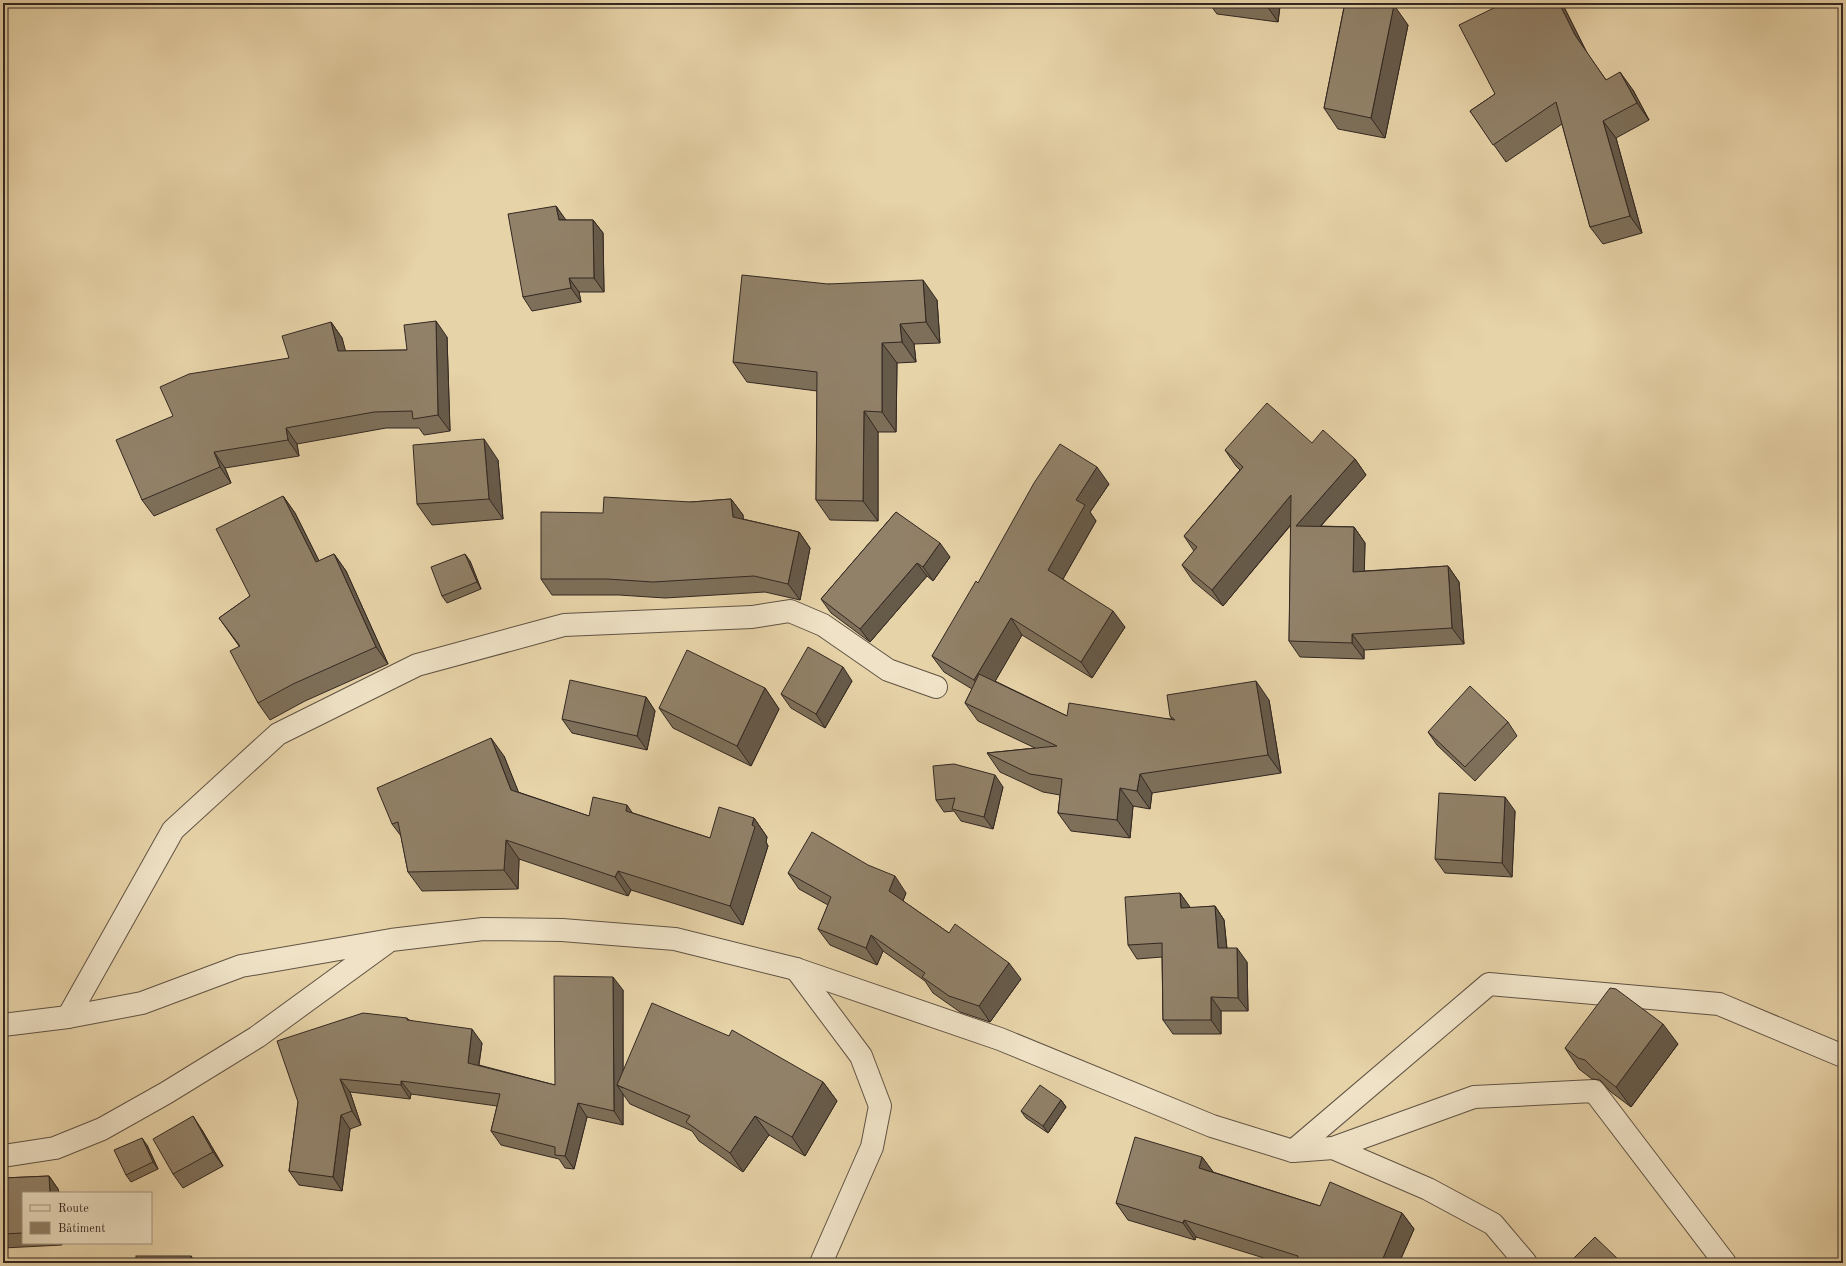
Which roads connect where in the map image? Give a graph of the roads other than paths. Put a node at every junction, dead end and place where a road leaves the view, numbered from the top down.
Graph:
1 (936, 687) dead end
2 (391, 940) junction
3 (796, 969) junction
4 (68, 1017) junction
5 (3, 1025) edge
6 (1843, 1056) edge
7 (1333, 1148) junction
8 (1293, 1151) junction
9 (3, 1156) edge
10 (821, 1263) edge
11 (1526, 1263) edge
12 (1724, 1263) edge

1 - 4 street
2 - 3 street
2 - 4 street
2 - 9 street
3 - 8 street
3 - 10 street
4 - 5 street
6 - 8 street
7 - 8 street
7 - 11 street
7 - 12 street

